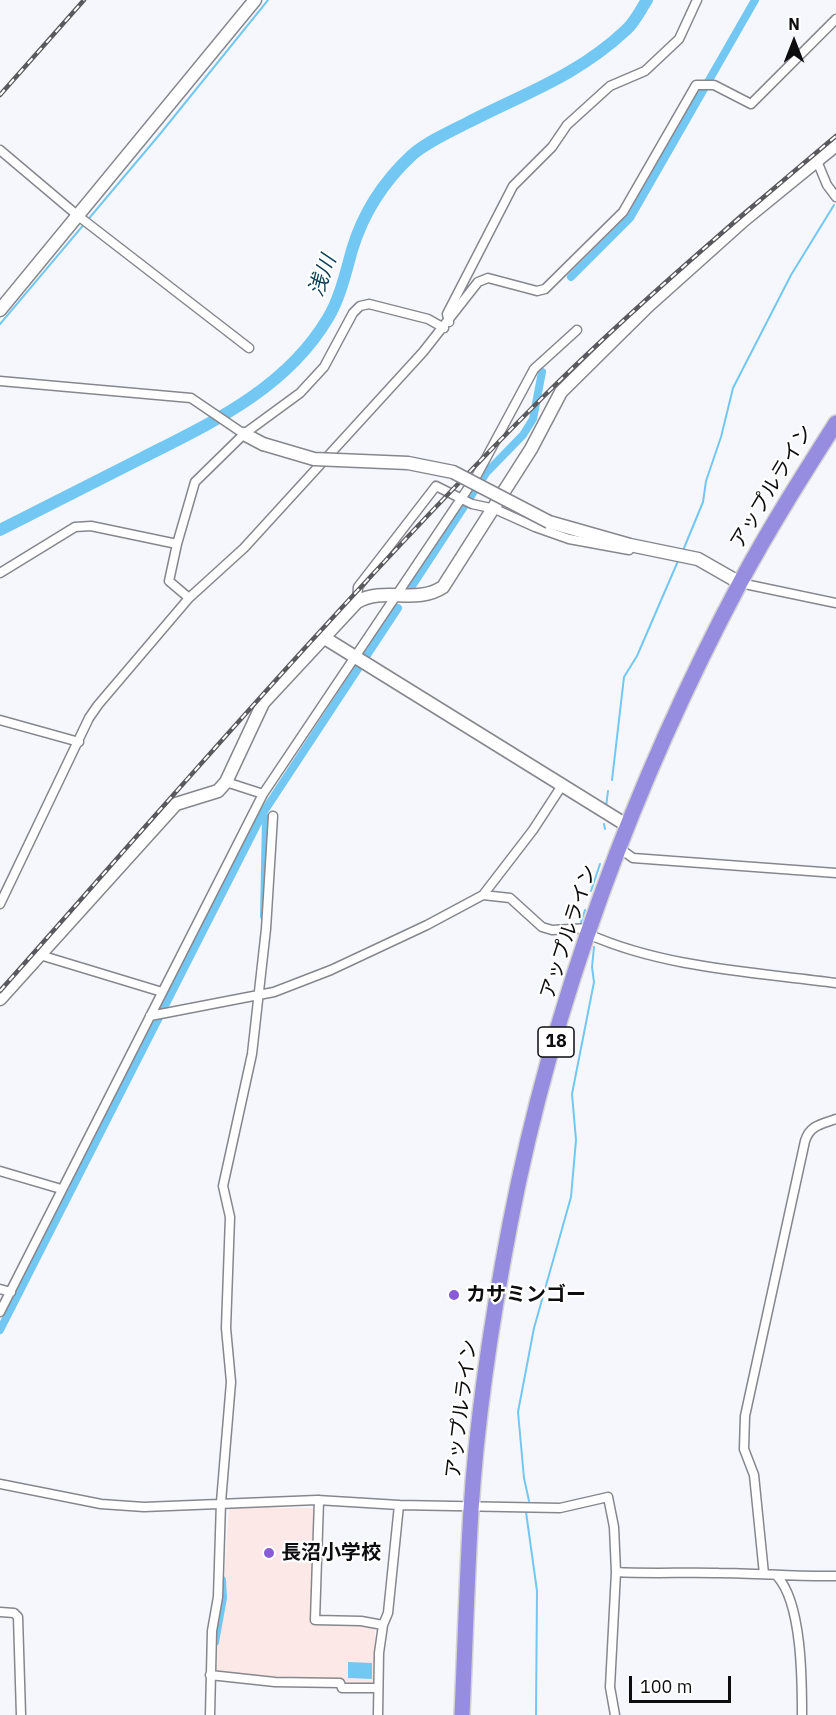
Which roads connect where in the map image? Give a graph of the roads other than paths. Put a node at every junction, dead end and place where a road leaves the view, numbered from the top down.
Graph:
1 (255, 0) edge
2 (697, 0) edge
3 (836, 19) edge
4 (836, 145) edge
5 (0, 150) edge
6 (817, 160) junction
7 (836, 197) edge
8 (77, 215) junction
9 (0, 310) edge
10 (447, 325) junction
11 (577, 330) dead end
12 (249, 348) dead end
13 (0, 381) edge
14 (836, 423) edge
15 (239, 430) junction
16 (466, 500) junction
17 (495, 509) junction
18 (177, 544) junction
19 (630, 545) junction
20 (0, 573) edge
21 (740, 583) junction
22 (398, 595) junction
23 (189, 598) junction
24 (357, 602) junction
25 (836, 603) edge
26 (323, 637) junction
27 (360, 662) junction
28 (0, 720) edge
29 (80, 742) junction
30 (226, 782) junction
31 (561, 787) junction
32 (263, 794) junction
33 (273, 816) dead end
34 (628, 826) junction
35 (619, 848) junction
36 (836, 873) edge
37 (483, 895) junction
38 (0, 904) edge
39 (589, 931) junction
40 (40, 955) junction
41 (836, 982) edge
42 (162, 993) junction
43 (257, 997) junction
44 (0, 999) edge
45 (153, 1015) junction
46 (836, 1119) edge
47 (0, 1171) edge
48 (61, 1189) junction
49 (0, 1289) edge
50 (10, 1292) junction
51 (0, 1312) edge
52 (0, 1484) edge
53 (319, 1500) junction
54 (221, 1502) junction
55 (399, 1505) junction
56 (471, 1507) junction
57 (616, 1572) junction
58 (764, 1574) junction
59 (777, 1576) junction
60 (836, 1576) edge
61 (0, 1612) edge
62 (383, 1625) junction
63 (210, 1675) junction
64 (378, 1688) junction
65 (21, 1715) edge
66 (210, 1715) edge
67 (378, 1715) edge
68 (462, 1715) edge
69 (615, 1715) edge
70 (802, 1715) edge

1 - 8 street
2 - 10 street
3 - 10 street
4 - 6 street
5 - 8 street
6 - 7 street
6 - 17 street
8 - 9 street
8 - 12 street
10 - 15 street
10 - 23 street
11 - 16 street
13 - 15 street
14 - 21 highway, アップルライン / 18
15 - 18 street
15 - 19 street, bridge
16 - 17 street
16 - 22 street
16 - 24 street
17 - 19 street
17 - 22 street
18 - 20 street
18 - 23 street
19 - 21 street
21 - 25 street
21 - 34 highway, アップルライン / 18
22 - 24 street
22 - 27 street
23 - 29 street
24 - 26 street
26 - 27 street
26 - 30 street
27 - 31 street
27 - 32 street
28 - 29 street
29 - 38 street
30 - 32 street
30 - 40 street
31 - 34 street
31 - 37 street
32 - 42 street
33 - 43 street
34 - 35 highway, アップルライン / 18
35 - 36 street
35 - 39 highway, アップルライン / 18
37 - 39 street
37 - 43 street
39 - 41 street
39 - 56 highway, アップルライン / 18
40 - 42 street
40 - 44 street
42 - 45 street
43 - 45 street
43 - 54 street
45 - 48 street
46 - 58 street
47 - 48 street
48 - 50 street
49 - 50 street
50 - 51 street
52 - 54 street
53 - 54 street
53 - 55 street
53 - 62 street
54 - 63 street
55 - 56 street
55 - 62 street
56 - 57 street
56 - 68 highway, アップルライン / 18
57 - 58 street
57 - 69 street
58 - 59 street
59 - 60 street
59 - 70 street
61 - 65 street
62 - 64 street
63 - 64 street
63 - 66 street
64 - 67 street

